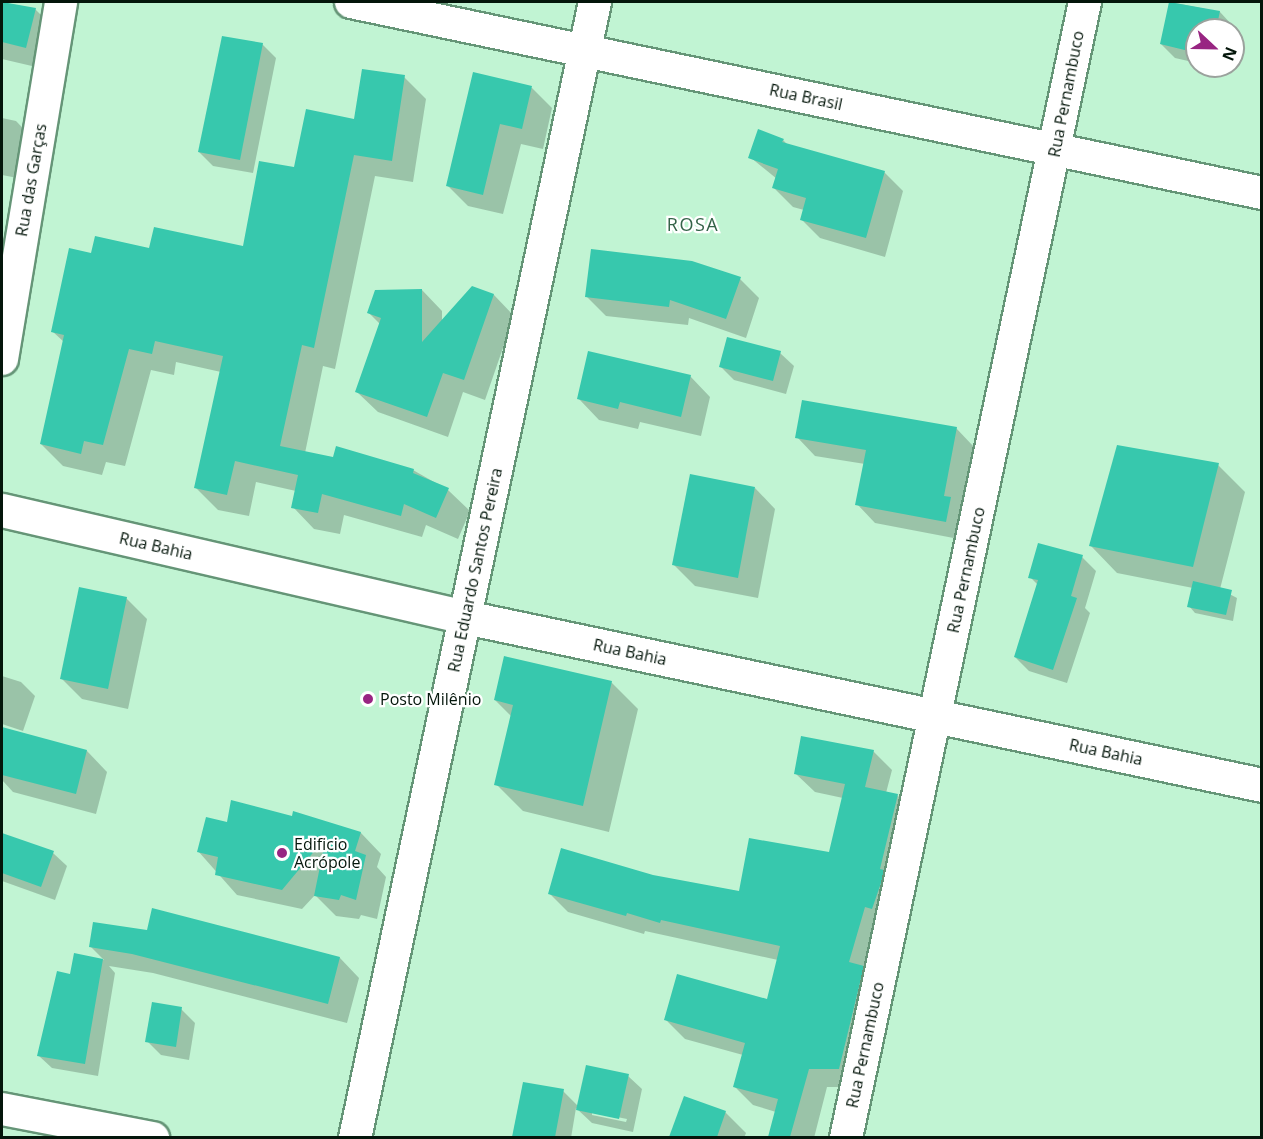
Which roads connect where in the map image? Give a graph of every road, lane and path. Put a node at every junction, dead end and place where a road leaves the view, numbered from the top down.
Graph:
1 (62, 2) edge
2 (351, 2) edge
3 (595, 2) edge
4 (1085, 2) edge
5 (584, 51) junction
6 (1055, 150) junction
7 (1262, 193) edge
8 (2, 359) edge
9 (2, 510) edge
10 (465, 617) junction
11 (935, 716) junction
12 (1262, 785) edge
13 (2, 1109) edge
14 (153, 1137) edge
15 (355, 1137) edge
16 (846, 1137) edge

1 - 8 street, Rua das Garças
2 - 5 street, Rua Brasil
3 - 5 street, Rua Eduardo Santos Pereira
4 - 6 street, Rua Pernambuco
5 - 6 street, Rua Brasil
5 - 10 street, Rua Eduardo Santos Pereira
6 - 7 street, Rua Brasil
6 - 11 street, Rua Pernambuco
9 - 10 main road, Rua Bahia
10 - 11 main road, Rua Bahia
10 - 15 street, Rua Eduardo Santos Pereira
11 - 12 main road, Rua Bahia
11 - 16 street, Rua Pernambuco
13 - 14 street

